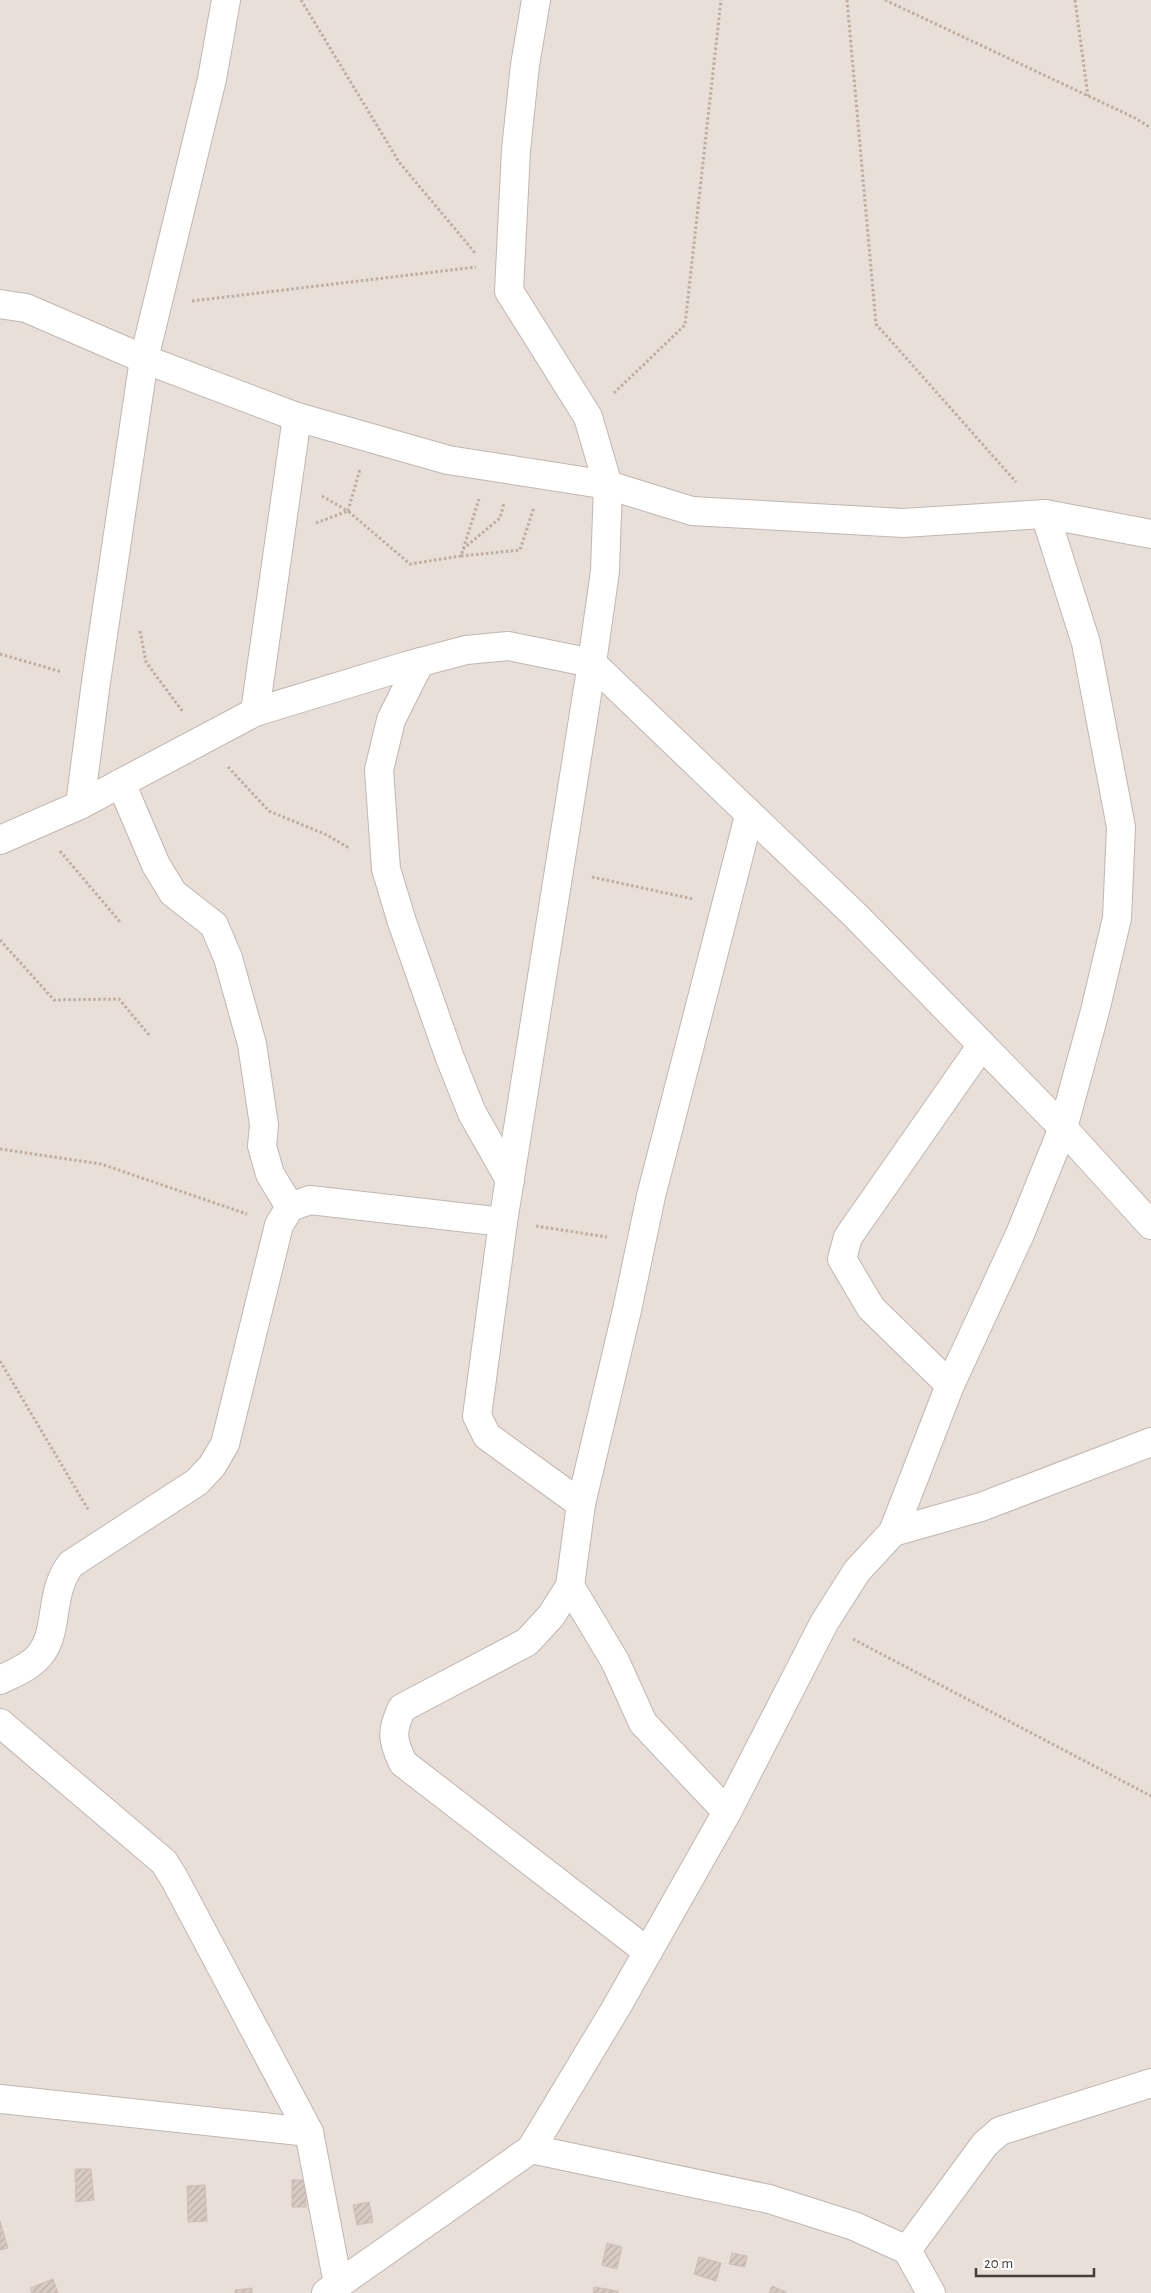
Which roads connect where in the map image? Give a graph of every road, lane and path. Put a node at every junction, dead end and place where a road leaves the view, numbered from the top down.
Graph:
1 (226, 0) edge
2 (301, 0) edge
3 (536, 0) edge
4 (721, 0) edge
5 (847, 0) edge
6 (885, 0) edge
7 (1075, 0) edge
8 (1088, 96) junction
9 (1151, 128) edge
10 (487, 266) junction
11 (509, 292) junction
12 (0, 304) edge
13 (157, 306) junction
14 (144, 359) junction
15 (297, 417) junction
16 (588, 417) junction
17 (369, 437) junction
18 (490, 467) junction
19 (608, 486) junction
20 (505, 500) dead end
21 (536, 501) dead end
22 (348, 511) junction
23 (1045, 514) junction
24 (1151, 534) edge
25 (280, 536) junction
26 (463, 549) junction
27 (461, 556) junction
28 (0, 654) edge
29 (420, 662) junction
30 (592, 663) junction
31 (96, 682) junction
32 (255, 712) junction
33 (121, 783) junction
34 (80, 805) junction
35 (749, 816) junction
36 (37, 824) junction
37 (0, 840) edge
38 (560, 870) junction
39 (726, 906) junction
40 (120, 922) dead end
41 (0, 940) edge
42 (150, 1036) dead end
43 (982, 1045) junction
44 (1063, 1128) junction
45 (0, 1149) edge
46 (510, 1180) junction
47 (284, 1216) junction
48 (503, 1222) junction
49 (1151, 1225) edge
50 (641, 1242) junction
51 (0, 1361) edge
52 (950, 1385) junction
53 (1151, 1442) edge
54 (581, 1504) junction
55 (90, 1513) dead end
56 (893, 1532) junction
57 (570, 1586) junction
58 (824, 1623) junction
59 (0, 1680) edge
60 (0, 1723) edge
61 (1151, 1796) edge
62 (727, 1812) junction
63 (648, 1952) junction
64 (1151, 2083) edge
65 (0, 2099) edge
66 (309, 2132) junction
67 (532, 2149) junction
68 (906, 2250) junction
69 (332, 2289) edge
70 (931, 2293) edge

1 - 13 street
2 - 10 path
3 - 11 street
4 - 16 path
5 - 23 path
6 - 8 path
7 - 8 path
8 - 9 path
10 - 11 path
10 - 13 path
11 - 16 street
12 - 14 street
13 - 14 street
14 - 15 street
14 - 31 street
15 - 17 street
15 - 25 street
16 - 19 street
17 - 18 street
17 - 22 path
18 - 19 street
18 - 26 path
19 - 23 street
19 - 30 street
20 - 26 path
21 - 27 path
22 - 25 path
22 - 27 path
23 - 24 street
23 - 44 street
25 - 32 street
26 - 27 path
28 - 31 path
29 - 30 street
29 - 32 street
29 - 46 street
30 - 35 street
30 - 38 street
31 - 34 street
32 - 33 street
33 - 34 street
33 - 47 street
34 - 36 street
35 - 39 street
35 - 43 street
36 - 37 street
36 - 40 path
38 - 39 path
38 - 46 street
39 - 50 street
41 - 42 path
43 - 44 street
43 - 52 street
44 - 49 street
44 - 52 street
45 - 47 path
46 - 48 street
47 - 48 street
47 - 59 street
48 - 50 path
48 - 54 street
50 - 54 street
51 - 55 path
52 - 56 street
53 - 56 street
54 - 57 street
56 - 58 street
57 - 62 street
57 - 63 street
58 - 61 path
58 - 62 street
60 - 66 street
62 - 63 street
63 - 67 street
64 - 68 street
65 - 66 street
66 - 69 street
67 - 68 street
67 - 69 street
68 - 70 street

